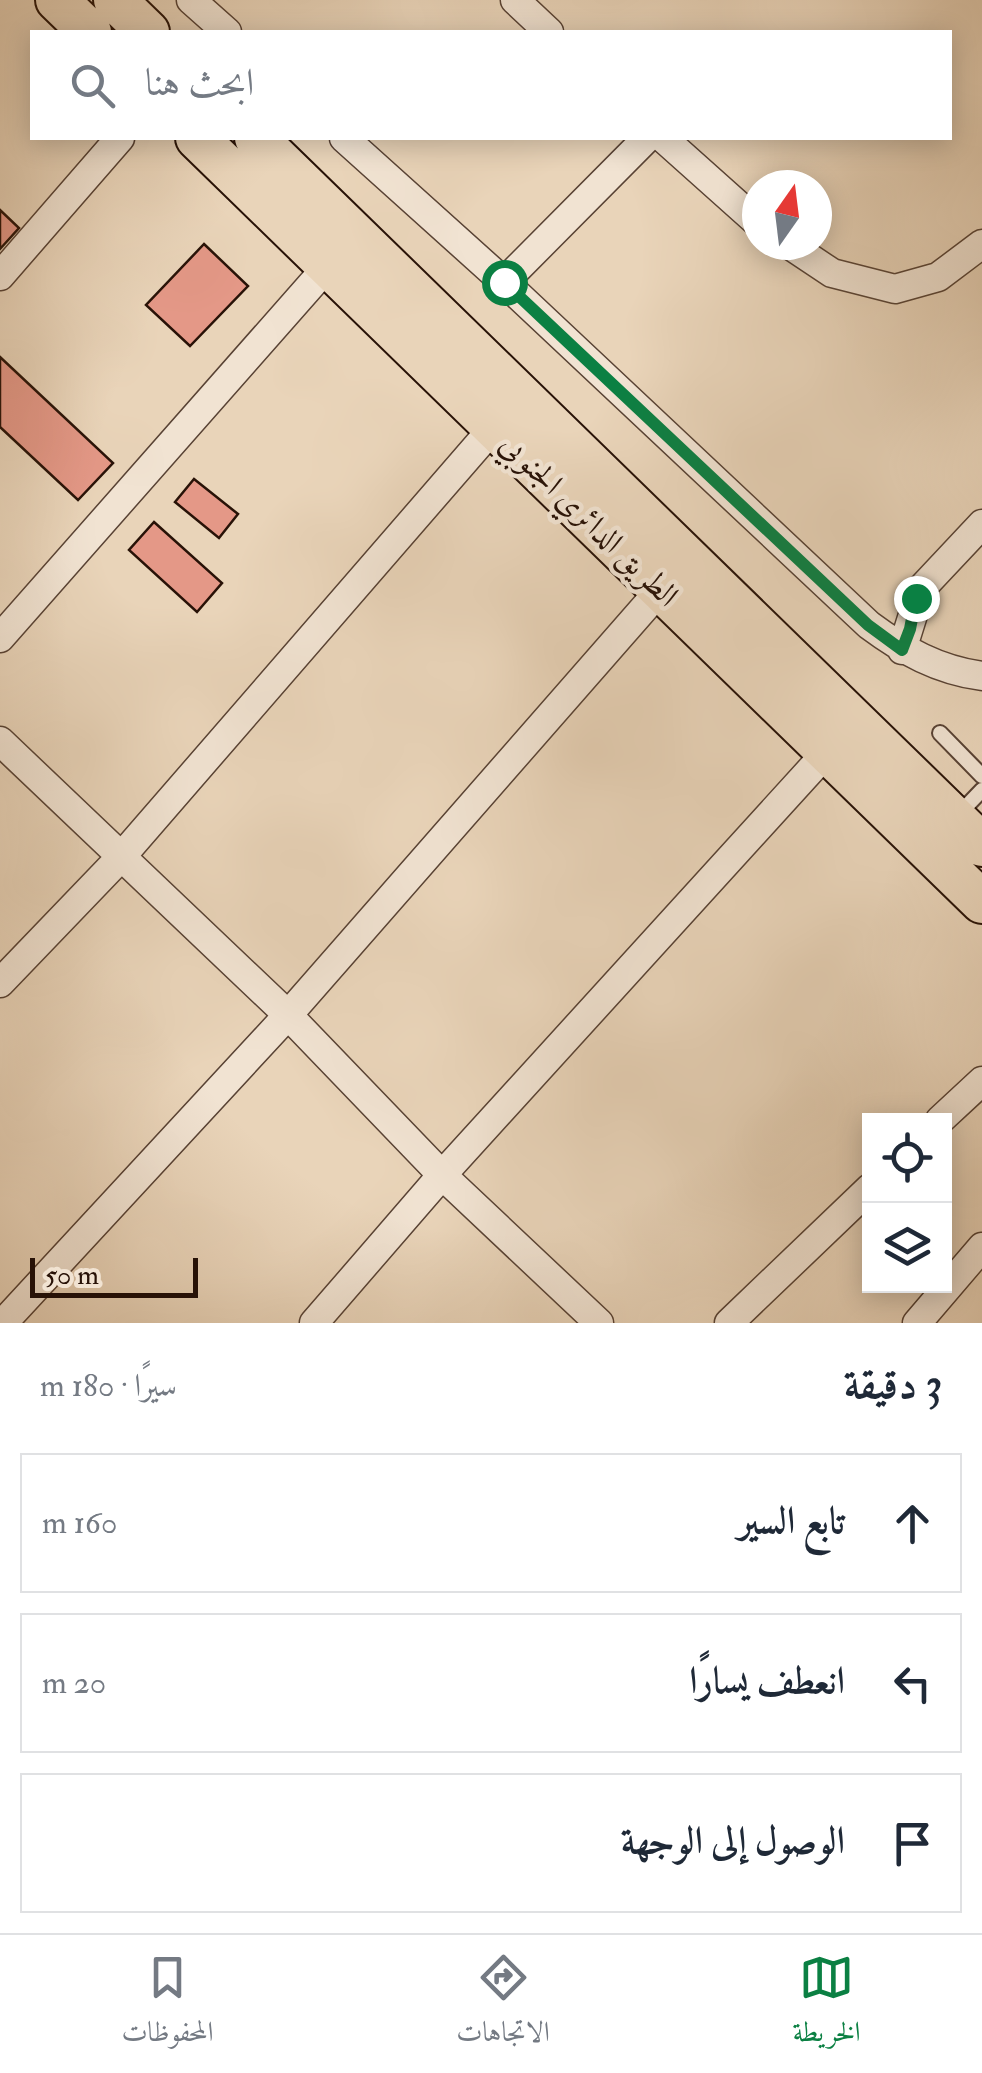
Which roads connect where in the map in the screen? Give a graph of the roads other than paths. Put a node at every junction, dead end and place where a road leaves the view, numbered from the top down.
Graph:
1 (57, 0) edge
2 (114, 0) edge
3 (191, 0) edge
4 (515, 0) edge
5 (88, 30) edge
6 (146, 30) edge
7 (225, 30) edge
8 (547, 30) edge
9 (118, 140) edge
10 (199, 140) edge
11 (258, 140) edge
12 (346, 140) edge
13 (645, 140) edge
14 (665, 140) edge
15 (742, 209) edge
16 (982, 244) edge
17 (812, 260) edge
18 (328, 266) junction
19 (0, 276) edge
20 (504, 282) junction
21 (492, 428) junction
22 (982, 524) edge
23 (661, 590) junction
24 (0, 638) edge
25 (902, 650) junction
26 (982, 676) edge
27 (940, 733) dead end
28 (0, 741) edge
29 (827, 752) junction
30 (982, 776) edge
31 (973, 818) edge
32 (121, 857) junction
33 (982, 902) edge
34 (0, 984) edge
35 (288, 1016) junction
36 (982, 1080) edge
37 (947, 1113) edge
38 (442, 1175) junction
39 (862, 1196) edge
40 (982, 1247) edge
41 (4, 1323) edge
42 (314, 1323) edge
43 (599, 1323) edge
44 (729, 1323) edge
45 (917, 1323) edge

1 - 5 main road
2 - 6 main road
3 - 7 street
4 - 8 street
9 - 19 street
10 - 18 main road, الطريق الدائري الجنوبي
11 - 31 main road, الطريق الدائري الجنوبي
12 - 20 street
13 - 20 street
14 - 15 street
16 - 17 street
18 - 21 main road, الطريق الدائري الجنوبي
18 - 24 street
20 - 25 street
21 - 23 main road, الطريق الدائري الجنوبي
21 - 32 street
22 - 25 street
23 - 29 main road, الطريق الدائري الجنوبي
23 - 35 street
25 - 26 street
27 - 30 lane
28 - 32 street
29 - 33 main road, الطريق الدائري الجنوبي
29 - 38 street
32 - 34 street
32 - 35 street
35 - 38 street
35 - 41 street
36 - 37 street
38 - 42 street
38 - 43 street
39 - 44 street
40 - 45 street

